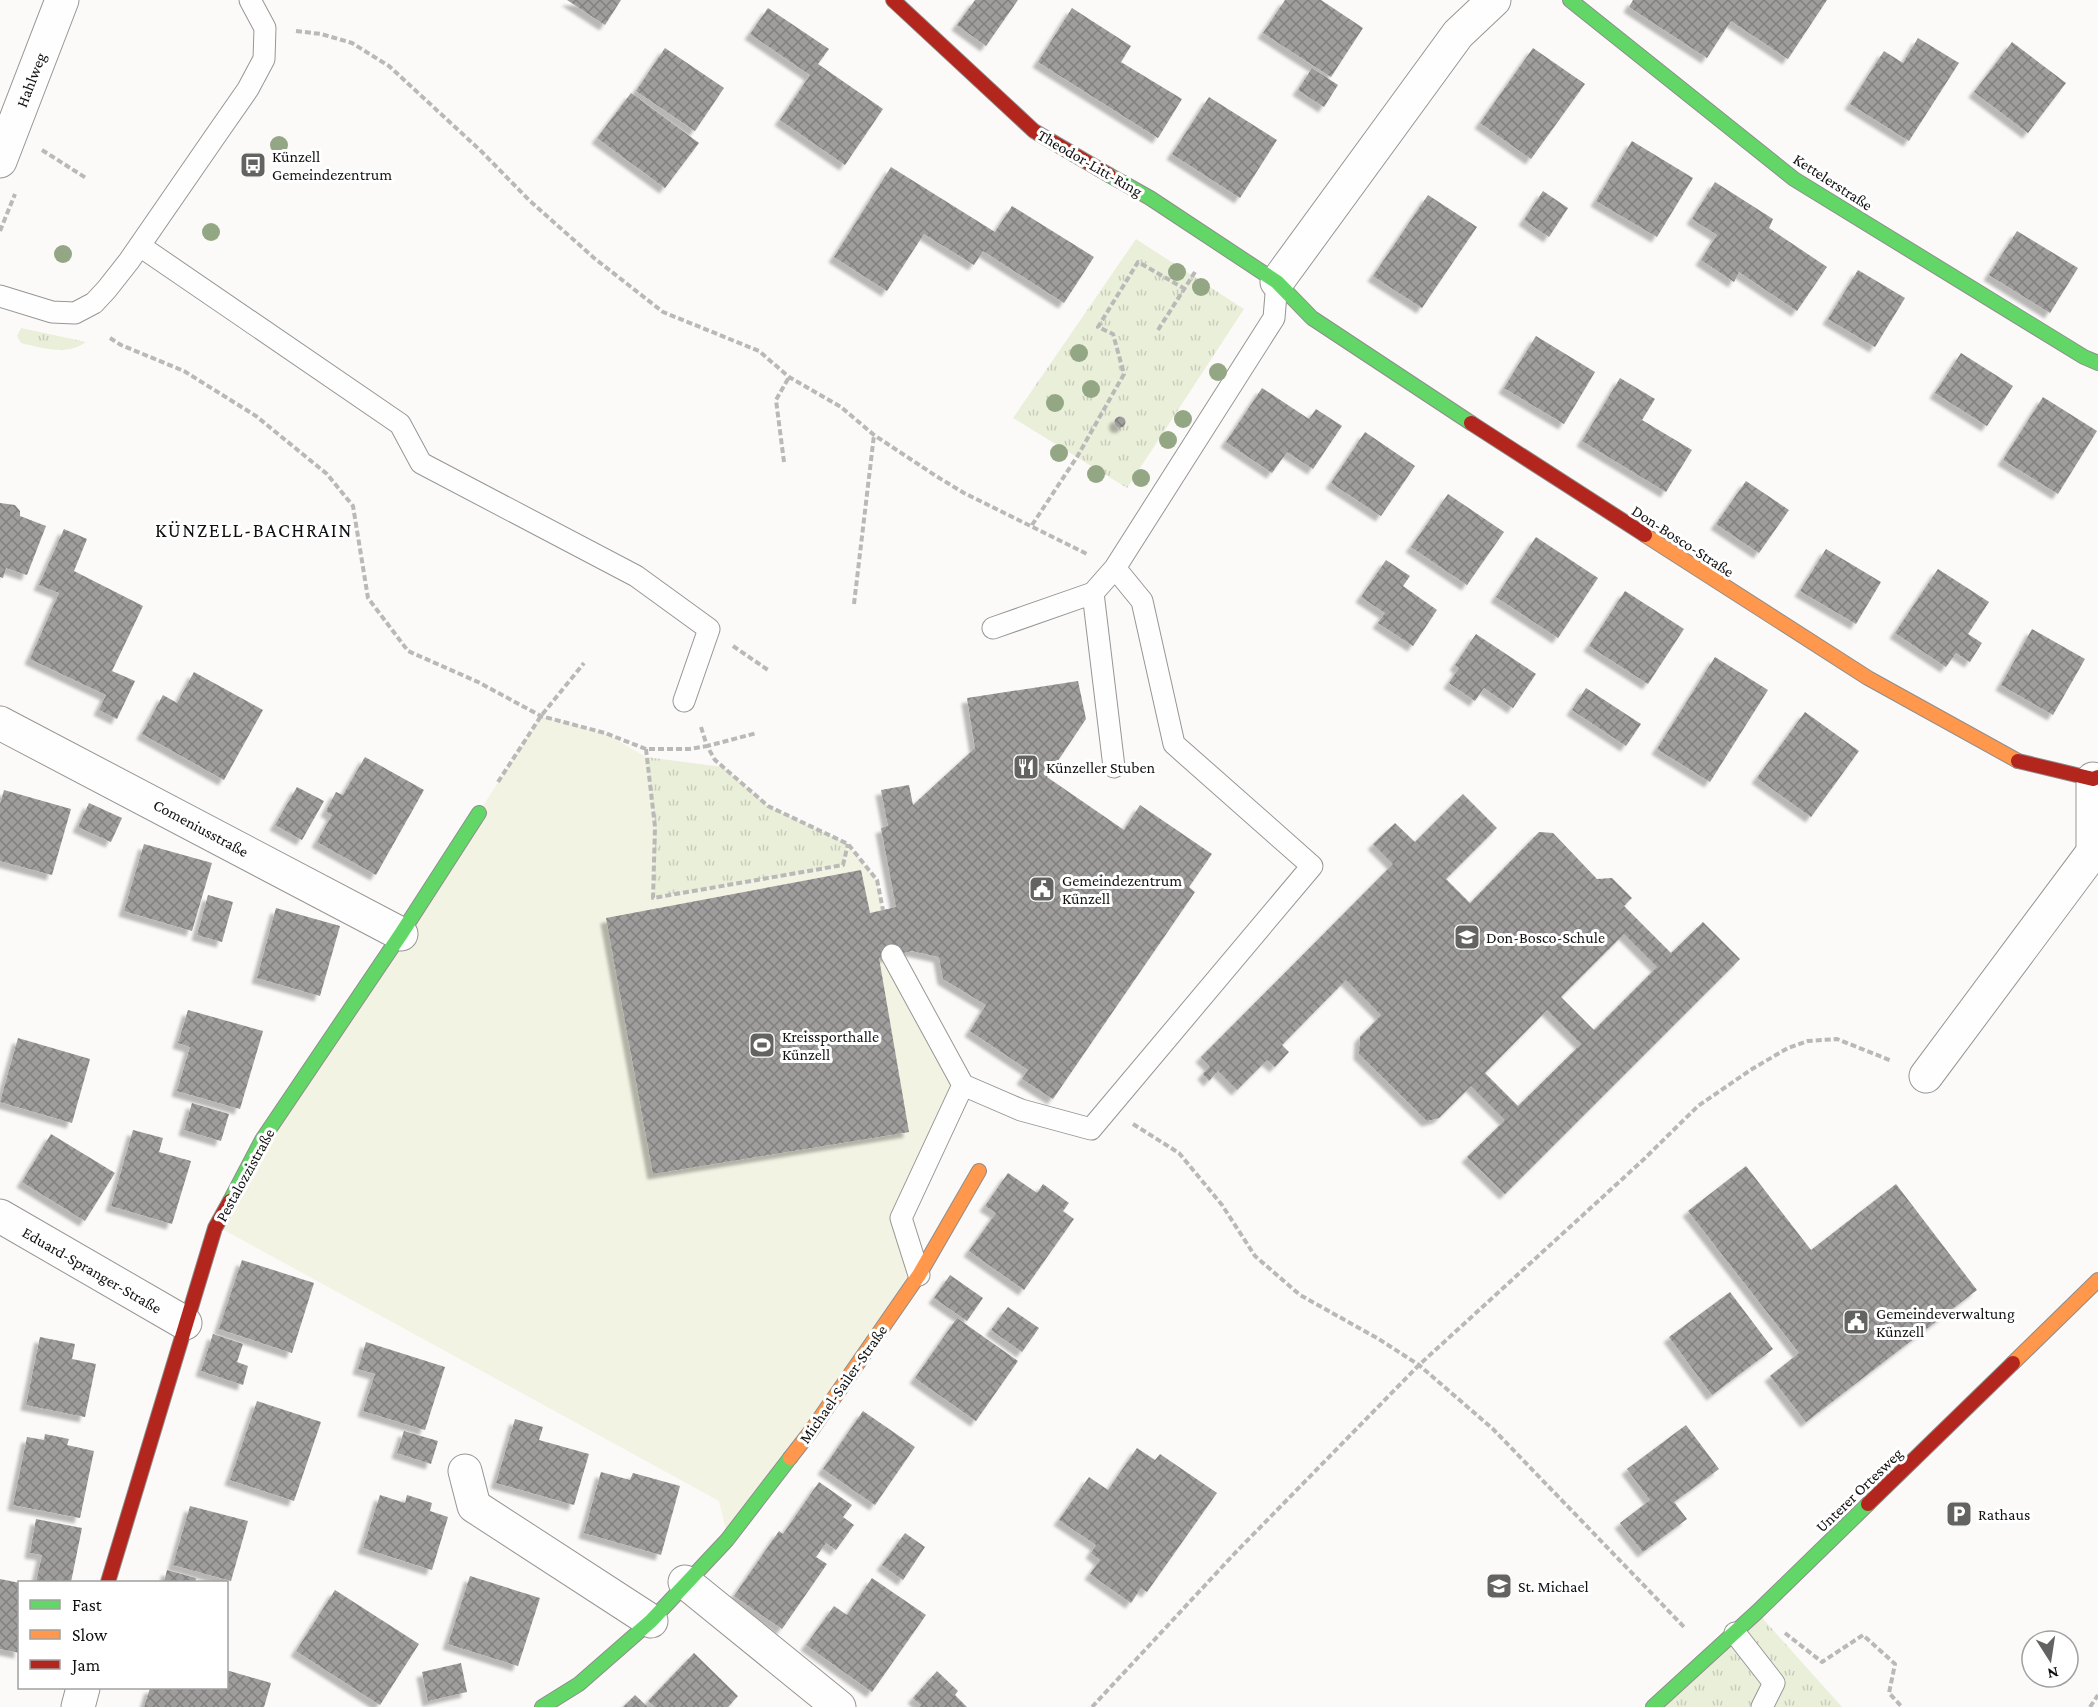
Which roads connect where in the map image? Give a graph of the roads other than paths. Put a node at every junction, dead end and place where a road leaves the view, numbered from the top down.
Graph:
1 (62, 0) edge
2 (250, 0) edge
3 (893, 0) edge
4 (1494, 0) edge
5 (1570, 0) edge
6 (9, 173) edge
7 (140, 246) junction
8 (1277, 282) junction
9 (0, 296) edge
10 (2098, 363) edge
11 (1115, 568) junction
12 (1093, 593) junction
13 (993, 628) dead end
14 (684, 701) dead end
15 (0, 723) edge
16 (1114, 767) dead end
17 (2096, 778) edge
18 (478, 813) road end
19 (401, 934) junction
20 (892, 955) dead end
21 (1926, 1076) road end
22 (963, 1085) junction
23 (979, 1171) dead end
24 (0, 1216) edge
25 (919, 1275) junction
26 (2098, 1280) edge
27 (185, 1323) junction
28 (465, 1471) dead end
29 (108, 1581) edge
30 (685, 1582) junction
31 (651, 1621) junction
32 (1735, 1633) junction
33 (83, 1689) edge
34 (78, 1707) edge
35 (542, 1707) edge
36 (838, 1707) edge
37 (1653, 1707) edge
38 (1762, 1707) edge

1 - 6 street, Hahlweg
2 - 7 lane
3 - 8 street, Theodor-Litt-Ring
4 - 8 street
5 - 10 street, Kettelerstraße
7 - 9 lane
7 - 14 lane
8 - 11 lane
8 - 17 street, Don-Bosco-Straße
11 - 12 lane
11 - 22 lane
12 - 13 lane
12 - 16 lane
15 - 19 street, Comeniusstraße
17 - 21 street
18 - 19 street, Pestalozzistraße
19 - 27 street, Pestalozzistraße
20 - 22 lane
22 - 25 lane
23 - 25 street, Michael-Sailer-Straße
24 - 27 street, Eduard-Spranger-Straße
25 - 30 street, Michael-Sailer-Straße
26 - 32 street, Unterer Ortesweg
27 - 29 street, Pestalozzistraße
28 - 31 street
30 - 31 street, Michael-Sailer-Straße
30 - 36 street
31 - 35 street, Michael-Sailer-Straße
32 - 37 street, Unterer Ortesweg
32 - 38 lane
33 - 34 street

